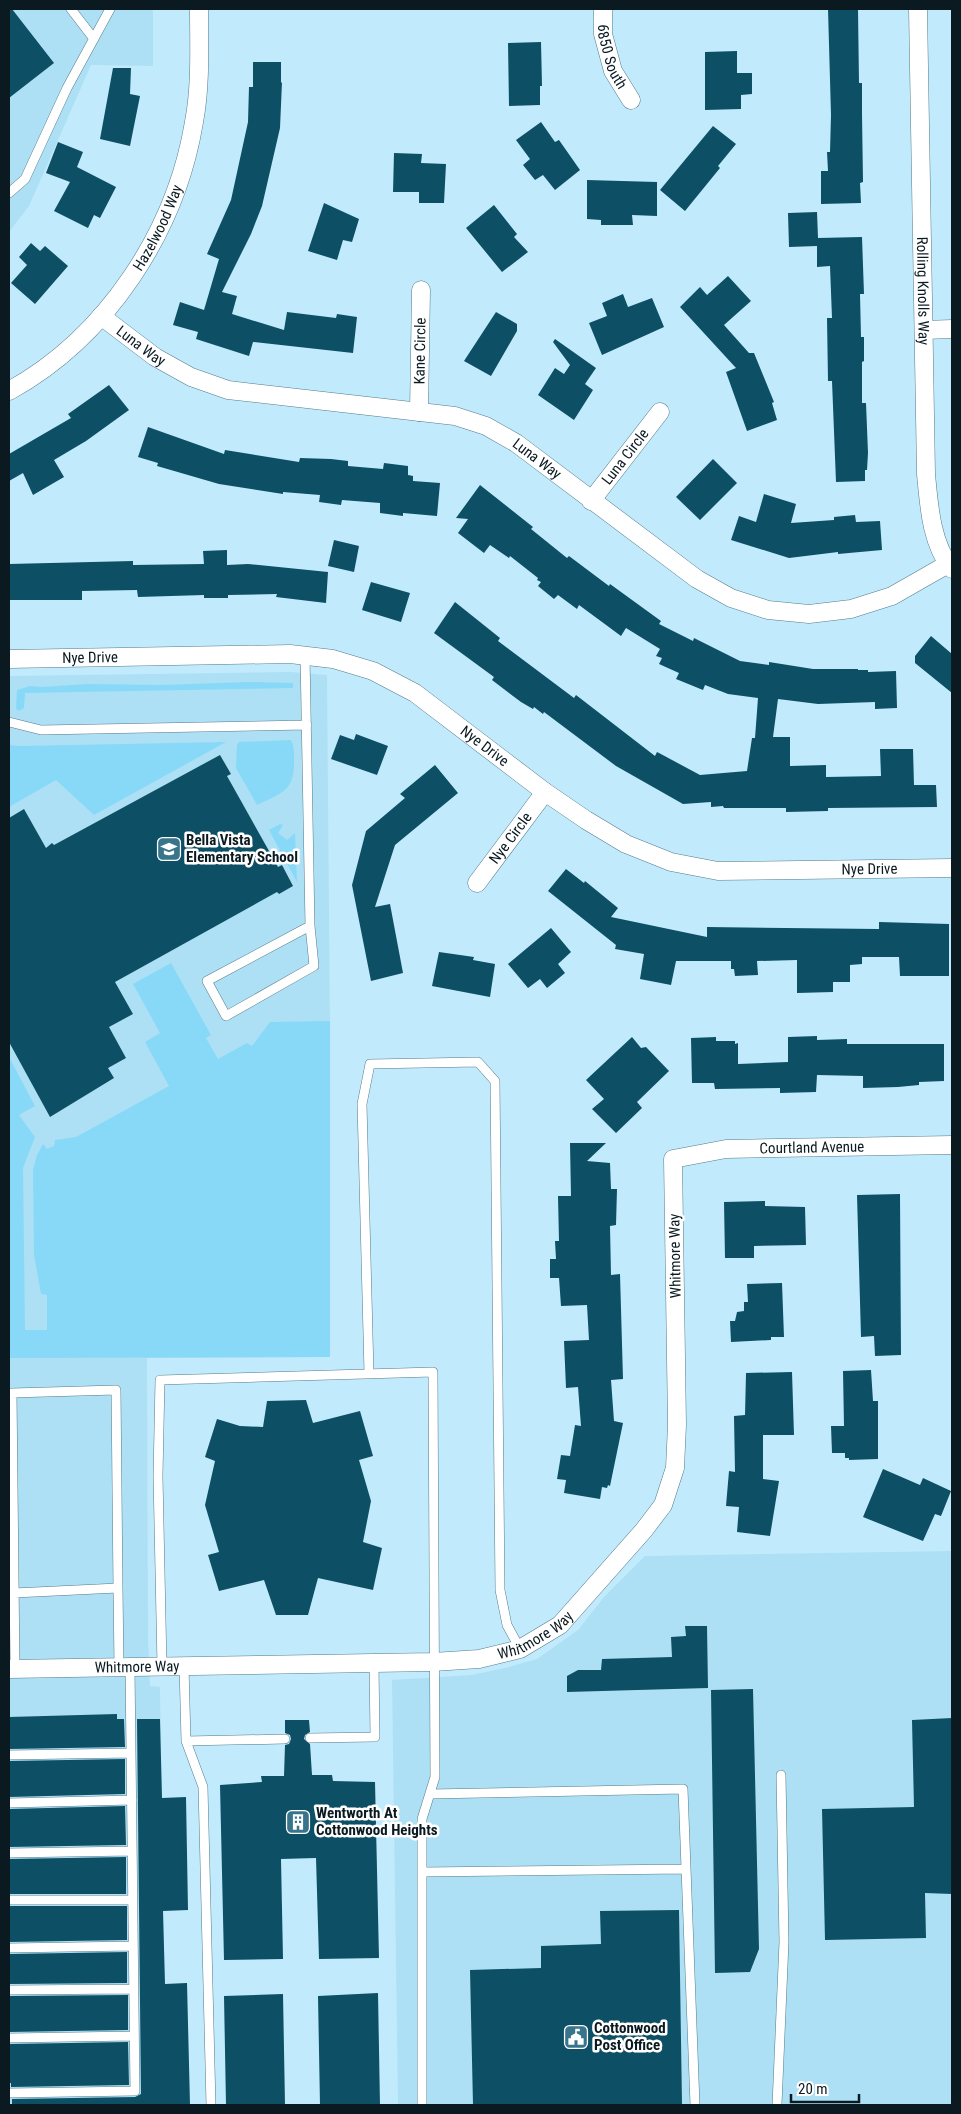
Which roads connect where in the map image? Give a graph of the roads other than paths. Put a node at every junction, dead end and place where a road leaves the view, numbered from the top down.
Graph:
1 (71, 9) edge
2 (110, 9) edge
3 (198, 9) edge
4 (603, 9) edge
5 (918, 9) edge
6 (94, 39) junction
7 (631, 100) dead end
8 (9, 193) edge
9 (421, 290) dead end
10 (101, 316) junction
11 (952, 329) edge
12 (924, 330) junction
13 (9, 391) edge
14 (419, 412) junction
15 (660, 412) dead end
16 (592, 501) junction
17 (950, 566) edge
18 (305, 655) junction
19 (9, 659) edge
20 (9, 722) edge
21 (307, 725) junction
22 (545, 792) junction
23 (952, 868) edge
24 (477, 883) dead end
25 (310, 926) junction
26 (952, 1145) edge
27 (673, 1159) joint
28 (369, 1373) junction
29 (118, 1588) junction
30 (12, 1593) edge
31 (520, 1648) junction
32 (433, 1662) junction
33 (374, 1664) junction
34 (162, 1666) junction
35 (184, 1666) junction
36 (125, 1667) junction
37 (12, 1669) edge
38 (310, 1738) dead end
39 (285, 1739) dead end
40 (186, 1742) junction
41 (131, 1753) junction
42 (9, 1755) edge
43 (781, 1775) dead end
44 (430, 1794) junction
45 (132, 1800) junction
46 (9, 1803) edge
47 (132, 1851) junction
48 (9, 1853) edge
49 (686, 1869) junction
50 (422, 1872) junction
51 (9, 1900) edge
52 (132, 1900) junction
53 (133, 1946) junction
54 (9, 1948) edge
55 (134, 1989) junction
56 (9, 1990) edge
57 (134, 2036) junction
58 (9, 2038) edge
59 (9, 2093) edge
60 (211, 2105) edge
61 (422, 2105) edge
62 (695, 2105) edge
63 (777, 2105) edge

1 - 6 lane
2 - 6 lane
3 - 10 street, Hazelwood Way
4 - 7 street, 6850 South
5 - 12 street, Rolling Knolls Way
6 - 8 lane
9 - 14 street, Kane Circle
10 - 13 street, Hazelwood Way
10 - 14 street, Luna Way
11 - 12 street
12 - 17 street, Rolling Knolls Way
14 - 16 street, Luna Way
15 - 16 street, Luna Circle
16 - 17 street, Luna Way
18 - 19 street, Nye Drive
18 - 21 lane
18 - 22 street, Nye Drive
20 - 21 lane
21 - 25 lane
22 - 23 street, Nye Drive
22 - 24 street, Nye Circle
25 - 25 lane
26 - 27 street, Courtland Avenue
27 - 31 street, Whitmore Way
28 - 31 lane
28 - 32 lane
28 - 34 lane
29 - 30 lane
29 - 30 lane
29 - 36 lane
30 - 37 lane
31 - 32 street, Whitmore Way
32 - 33 street, Whitmore Way
32 - 44 lane
33 - 35 street, Whitmore Way
33 - 38 lane
34 - 35 street, Whitmore Way
34 - 36 street, Whitmore Way
35 - 40 lane
36 - 37 street, Whitmore Way
36 - 41 lane
39 - 40 lane
40 - 60 lane
41 - 42 lane
41 - 45 lane
43 - 63 lane
44 - 49 lane
44 - 50 lane
45 - 46 lane
45 - 47 lane
47 - 48 lane
47 - 52 lane
49 - 50 lane
49 - 62 lane
50 - 61 lane
51 - 52 lane
52 - 53 lane
53 - 54 lane
53 - 55 lane
55 - 56 lane
55 - 57 lane
57 - 58 lane
57 - 59 lane

